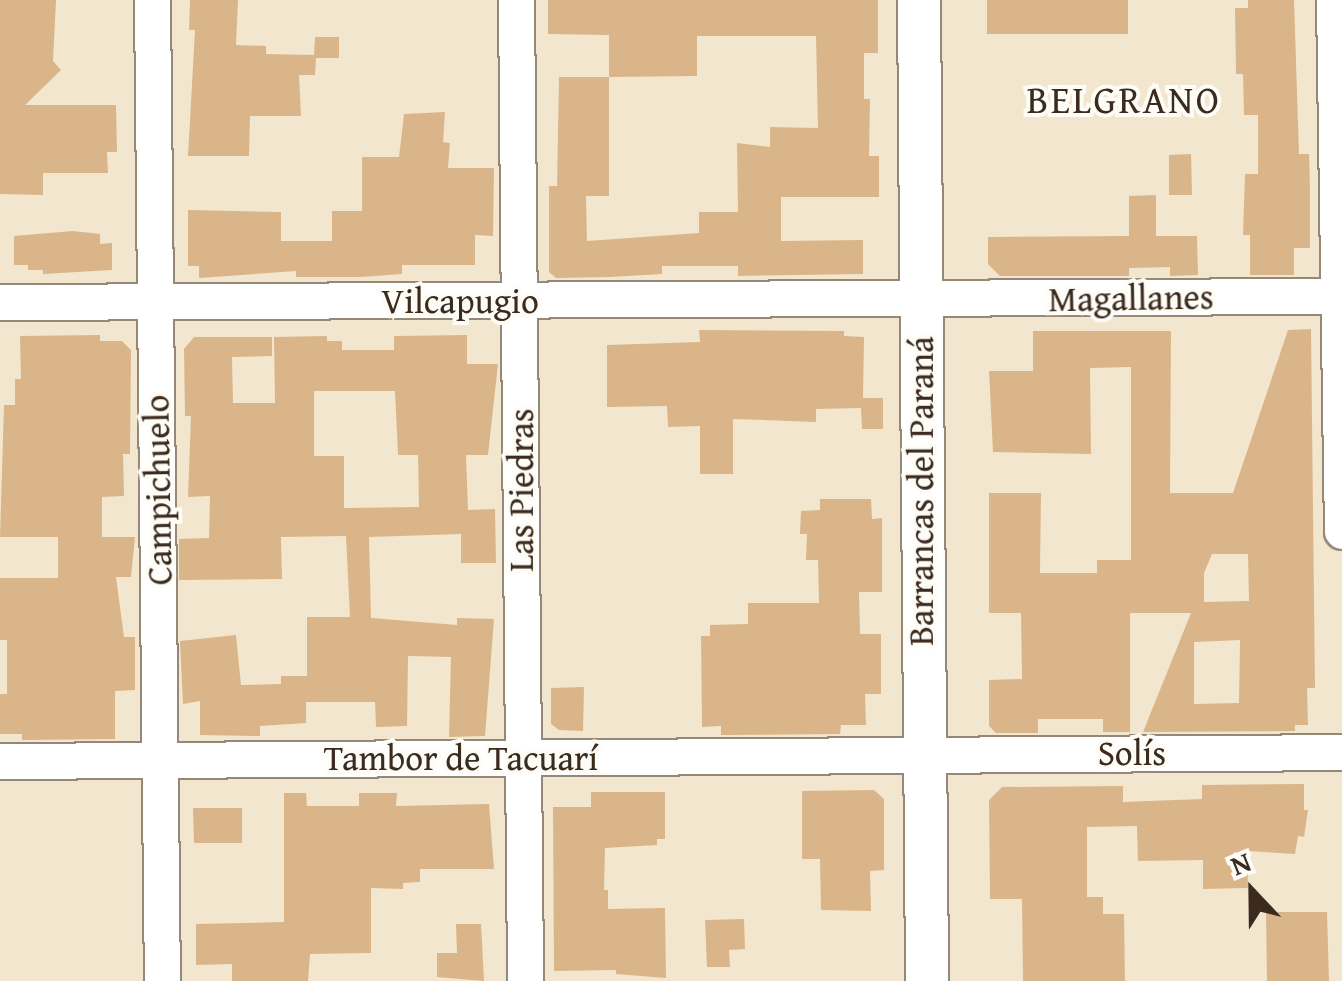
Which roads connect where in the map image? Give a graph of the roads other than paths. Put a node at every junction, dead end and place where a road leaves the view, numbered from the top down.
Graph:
1 (152, 0) edge
2 (516, 0) edge
3 (918, 0) edge
4 (1334, 0) edge
5 (1339, 296) edge
6 (921, 300) junction
7 (156, 301) junction
8 (520, 301) junction
9 (0, 302) edge
10 (1342, 530) edge
11 (1342, 752) edge
12 (922, 753) junction
13 (523, 757) junction
14 (160, 760) junction
15 (0, 761) edge
16 (162, 981) edge
17 (525, 981) edge
18 (927, 981) edge

1 - 7 street, Campichuelo
2 - 8 street, Las Piedras
3 - 6 main road, Barrancas del Paraná
4 - 5 street
5 - 6 street, Magallanes
5 - 10 street
6 - 8 street, Vilcapugio
6 - 12 main road, Barrancas del Paraná
7 - 8 street, Vilcapugio
7 - 9 street, Vilcapugio
7 - 14 street, Campichuelo
8 - 13 street, Las Piedras
11 - 12 street, Solís
12 - 13 street, Tambor de Tacuarí
12 - 18 main road, Barrancas del Paraná
13 - 14 street, Tambor de Tacuarí
13 - 17 street, Las Piedras
14 - 15 street, Tambor de Tacuarí
14 - 16 street, Campichuelo

